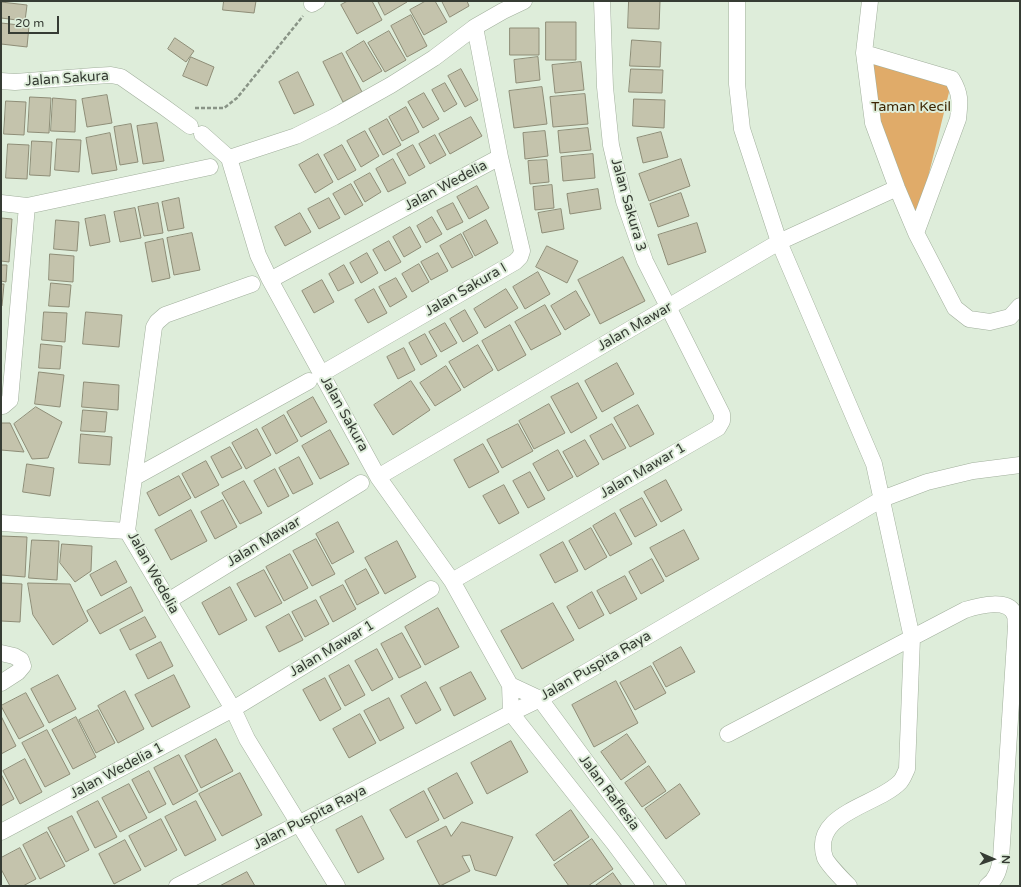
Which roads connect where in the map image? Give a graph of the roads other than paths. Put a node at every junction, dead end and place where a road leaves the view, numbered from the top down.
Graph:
1 (524, 1) edge
2 (602, 1) edge
3 (737, 1) edge
4 (870, 1) edge
5 (475, 28) junction
6 (864, 53) junction
7 (1, 81) edge
8 (500, 157) junction
9 (229, 158) junction
10 (210, 167) dead end
11 (897, 188) junction
12 (1, 203) edge
13 (27, 206) junction
14 (916, 233) junction
15 (779, 242) junction
16 (270, 280) junction
17 (252, 284) dead end
18 (1020, 306) edge
19 (668, 309) junction
20 (315, 377) junction
21 (1, 406) edge
22 (1020, 465) edge
23 (135, 477) junction
24 (378, 477) junction
25 (361, 483) dead end
26 (882, 499) junction
27 (1, 523) edge
28 (127, 531) junction
29 (452, 581) junction
30 (431, 589) dead end
31 (168, 601) junction
32 (912, 638) junction
33 (1, 653) edge
34 (1, 683) edge
35 (510, 685) junction
36 (540, 699) junction
37 (233, 709) junction
38 (511, 713) junction
39 (728, 734) dead end
40 (298, 824) junction
41 (1, 832) edge
42 (177, 886) edge
43 (337, 886) edge
44 (646, 886) edge
45 (678, 886) edge
46 (849, 886) edge
47 (987, 886) edge

1 - 5 street
2 - 19 street, Jalan Sakura 3
3 - 15 street
4 - 6 street
5 - 8 street, Jalan Wedelia
5 - 9 street
6 - 11 street
6 - 14 street
7 - 9 street, Jalan Sakura
8 - 16 street, Jalan Wedelia
8 - 20 street, Jalan Sakura I
9 - 16 street, Jalan Sakura
10 - 13 street
11 - 14 street
11 - 15 street, Jalan Mawar
12 - 13 street
13 - 21 street
14 - 18 street
15 - 19 street, Jalan Mawar
15 - 26 street
16 - 20 street, Jalan Sakura
17 - 23 street, Jalan Wedelia
19 - 24 street, Jalan Mawar
19 - 29 street, Jalan Mawar 1
20 - 23 street, Jalan Sakura I
20 - 24 street, Jalan Sakura
22 - 26 street, Jalan Puspita Raya
23 - 28 street, Jalan Wedelia
24 - 29 street, Jalan Sakura
25 - 31 street, Jalan Mawar
26 - 32 street
26 - 36 street, Jalan Puspita Raya
27 - 28 street
28 - 31 street, Jalan Wedelia
29 - 35 street, Jalan Sakura
30 - 37 street, Jalan Mawar 1
31 - 37 street, Jalan Wedelia
32 - 39 street
32 - 46 street
32 - 47 street
33 - 34 street
35 - 36 street
35 - 38 street, Jalan Sakura
36 - 38 street, Jalan Puspita Raya
36 - 45 street, Jalan Raflesia
37 - 40 street, Jalan Wedelia
37 - 41 street, Jalan Wedelia 1
38 - 40 street, Jalan Puspita Raya
38 - 44 street, Jalan Raflesia
40 - 42 street, Jalan Puspita Raya
40 - 43 street, Jalan Wedelia

